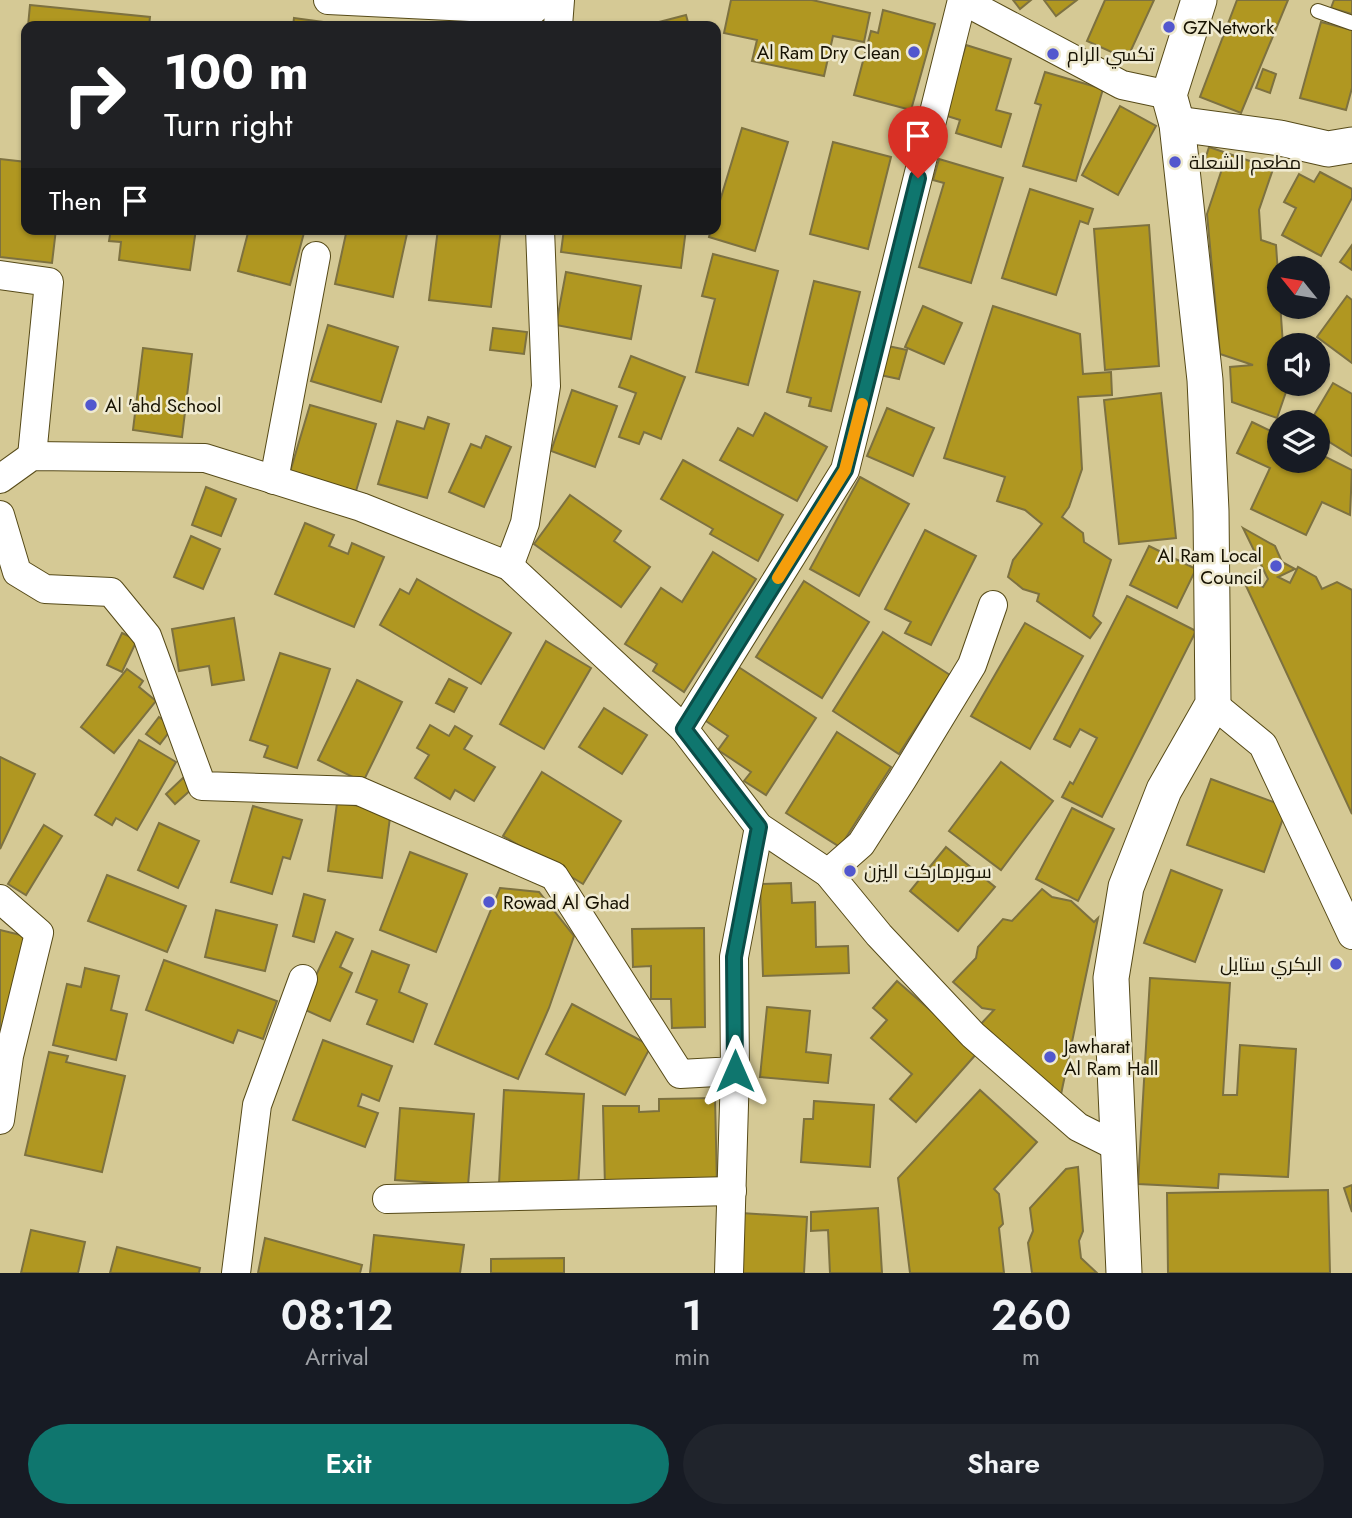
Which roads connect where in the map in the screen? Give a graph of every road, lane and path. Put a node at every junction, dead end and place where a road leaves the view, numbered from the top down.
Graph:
1 (328, 0) edge
2 (545, 0) edge
3 (560, 0) edge
4 (962, 0) edge
5 (1199, 0) edge
6 (1318, 11) dead end
7 (558, 21) edge
8 (1352, 23) edge
9 (1173, 109) junction
10 (1352, 145) edge
11 (541, 235) edge
12 (316, 257) dead end
13 (0, 275) edge
14 (32, 456) junction
15 (0, 479) edge
16 (274, 480) junction
17 (0, 515) edge
18 (509, 566) junction
19 (993, 606) dead end
20 (1213, 704) junction
21 (684, 729) junction
22 (759, 827) junction
23 (828, 873) junction
24 (0, 899) edge
25 (1352, 935) edge
26 (303, 979) dead end
27 (735, 1071) junction
28 (0, 1120) edge
29 (1116, 1146) junction
30 (732, 1191) junction
31 (387, 1199) dead end
32 (1124, 1269) edge
33 (236, 1273) edge
34 (729, 1273) edge

1 - 2 street
3 - 7 street
4 - 9 street
4 - 21 street
5 - 9 street
6 - 8 lane
9 - 10 street
9 - 20 street
11 - 18 street
12 - 16 street
13 - 14 street
14 - 15 street
14 - 16 street
16 - 18 street
17 - 27 street
18 - 21 street
19 - 23 street
20 - 25 street
20 - 29 street
21 - 22 street
22 - 23 street
22 - 27 street
23 - 29 street
24 - 28 street
26 - 33 street
27 - 30 street
29 - 32 street
30 - 31 street
30 - 34 street

